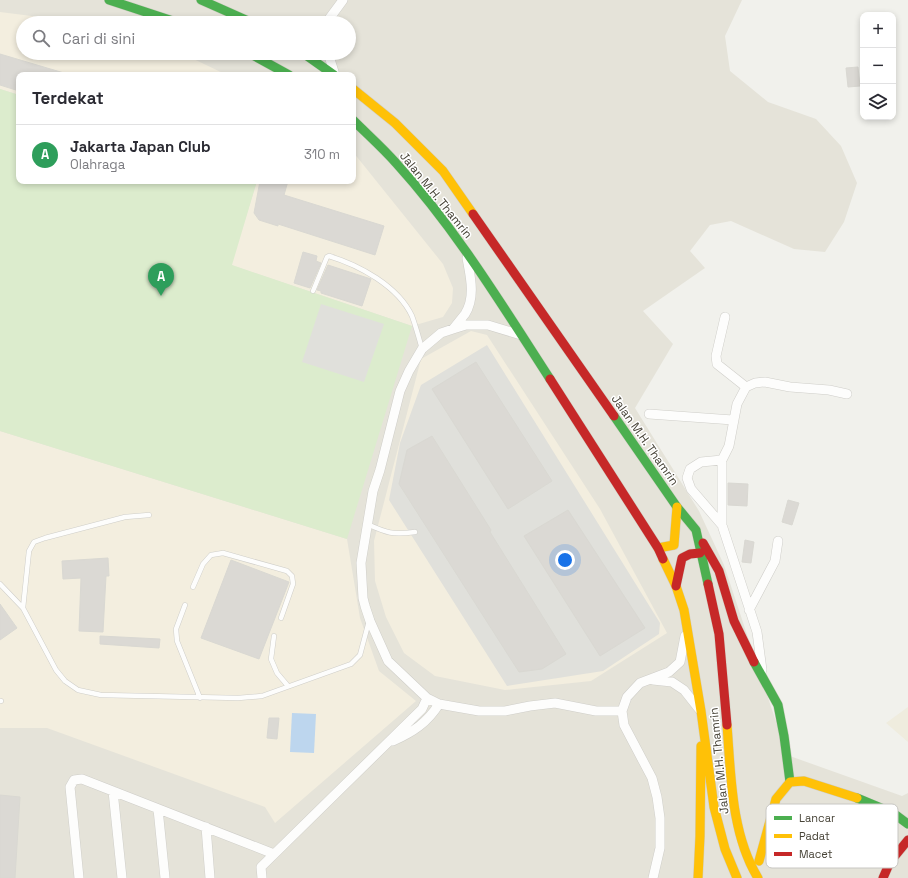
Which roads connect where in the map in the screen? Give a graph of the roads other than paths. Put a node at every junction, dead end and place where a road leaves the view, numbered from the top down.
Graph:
1 (109, 0) edge
2 (202, 0) edge
3 (342, 0) edge
4 (213, 2) edge
5 (158, 16) edge
6 (240, 16) edge
7 (331, 16) edge
8 (262, 60) edge
9 (313, 60) edge
10 (330, 60) edge
11 (284, 72) edge
12 (331, 72) edge
13 (334, 72) edge
14 (357, 92) edge
15 (356, 123) edge
16 (466, 251) junction
17 (313, 291) dead end
18 (725, 317) dead end
19 (453, 328) junction
20 (522, 336) junction
21 (422, 349) junction
22 (746, 387) junction
23 (847, 394) dead end
24 (649, 414) dead end
25 (734, 420) junction
26 (722, 460) junction
27 (677, 507) junction
28 (149, 515) dead end
29 (367, 524) junction
30 (722, 525) junction
31 (696, 530) junction
32 (415, 532) dead end
33 (778, 541) dead end
34 (658, 548) junction
35 (700, 553) junction
36 (0, 584) edge
37 (676, 586) junction
38 (193, 587) dead end
39 (185, 605) dead end
40 (23, 608) junction
41 (749, 610) junction
42 (281, 618) dead end
43 (370, 621) junction
44 (687, 627) junction
45 (274, 636) dead end
46 (763, 679) junction
47 (652, 680) junction
48 (288, 686) junction
49 (200, 698) junction
50 (427, 698) junction
51 (439, 704) junction
52 (622, 711) junction
53 (701, 711) junction
54 (387, 744) junction
55 (790, 782) junction
56 (113, 791) junction
57 (775, 804) edge
58 (873, 804) edge
59 (158, 809) junction
60 (898, 816) edge
61 (908, 824) edge
62 (206, 827) junction
63 (766, 835) edge
64 (908, 840) edge
65 (898, 852) edge
66 (274, 854) junction
67 (759, 861) dead end
68 (888, 868) edge
69 (79, 878) edge
70 (122, 878) edge
71 (165, 878) edge
72 (210, 878) edge
73 (262, 878) edge
74 (653, 878) edge
75 (698, 878) edge
76 (737, 878) edge
77 (758, 878) edge
78 (883, 878) edge

1 - 5 main road
2 - 4 main road
3 - 7 street
4 - 6 main road
8 - 11 main road
9 - 12 main road
10 - 13 street
14 - 27 main road, Jalan M.H. Thamrin
15 - 16 main road, Jalan M.H. Thamrin
16 - 19 street
16 - 20 main road, Jalan M.H. Thamrin
17 - 21 lane
18 - 22 street
19 - 20 street
19 - 21 street
20 - 34 main road, Jalan M.H. Thamrin
21 - 29 street
22 - 23 street
22 - 25 street
24 - 25 street
25 - 26 street
26 - 30 street
26 - 30 street
27 - 31 main road, Jalan M.H. Thamrin
27 - 34 main road
28 - 40 lane
29 - 32 lane
29 - 43 street
30 - 41 street
31 - 35 main road, Jalan M.H. Thamrin
31 - 46 main road
33 - 41 street
34 - 37 main road, Jalan M.H. Thamrin
35 - 37 main road
35 - 77 main road, Jalan M.H. Thamrin
36 - 40 lane
37 - 44 main road, Jalan M.H. Thamrin
38 - 42 lane
39 - 49 lane
40 - 49 lane
41 - 46 street
43 - 48 lane
43 - 50 street
44 - 47 street
44 - 53 main road, Jalan M.H. Thamrin
45 - 48 lane
46 - 55 main road
47 - 52 street
47 - 53 street
48 - 49 lane
50 - 51 street
50 - 54 street
51 - 52 street
51 - 54 street
52 - 74 street
53 - 75 main road
53 - 76 main road, Jalan M.H. Thamrin
54 - 66 street
55 - 57 main road
55 - 58 main road
56 - 59 street
56 - 69 street
56 - 70 street
59 - 62 street
59 - 71 street
60 - 61 main road
62 - 66 street
62 - 72 street
63 - 67 main road
64 - 65 main road
66 - 73 street
68 - 78 main road

